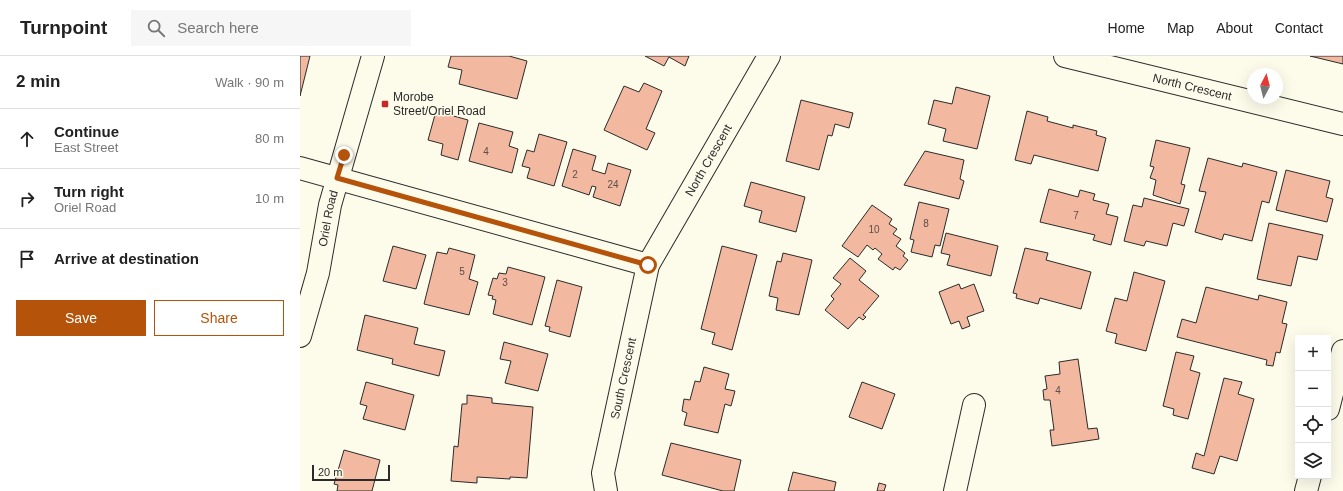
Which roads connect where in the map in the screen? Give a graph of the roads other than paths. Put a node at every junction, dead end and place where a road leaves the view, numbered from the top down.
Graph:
1 (373, 56) edge
2 (769, 56) edge
3 (1065, 56) edge
4 (1343, 124) edge
5 (300, 168) edge
6 (337, 178) junction
7 (648, 265) junction
8 (300, 336) edge
9 (1343, 351) edge
10 (1339, 384) edge
11 (974, 405) dead end
12 (1329, 407) edge
13 (1309, 479) edge
14 (606, 491) edge
15 (955, 491) edge
16 (1306, 491) edge

1 - 6 street, Oriel Road
2 - 7 street, North Crescent
3 - 4 street, North Crescent
5 - 6 street
6 - 7 street
6 - 8 street, Oriel Road
7 - 14 street, South Crescent
9 - 10 street
10 - 12 street
11 - 15 street
13 - 16 street

